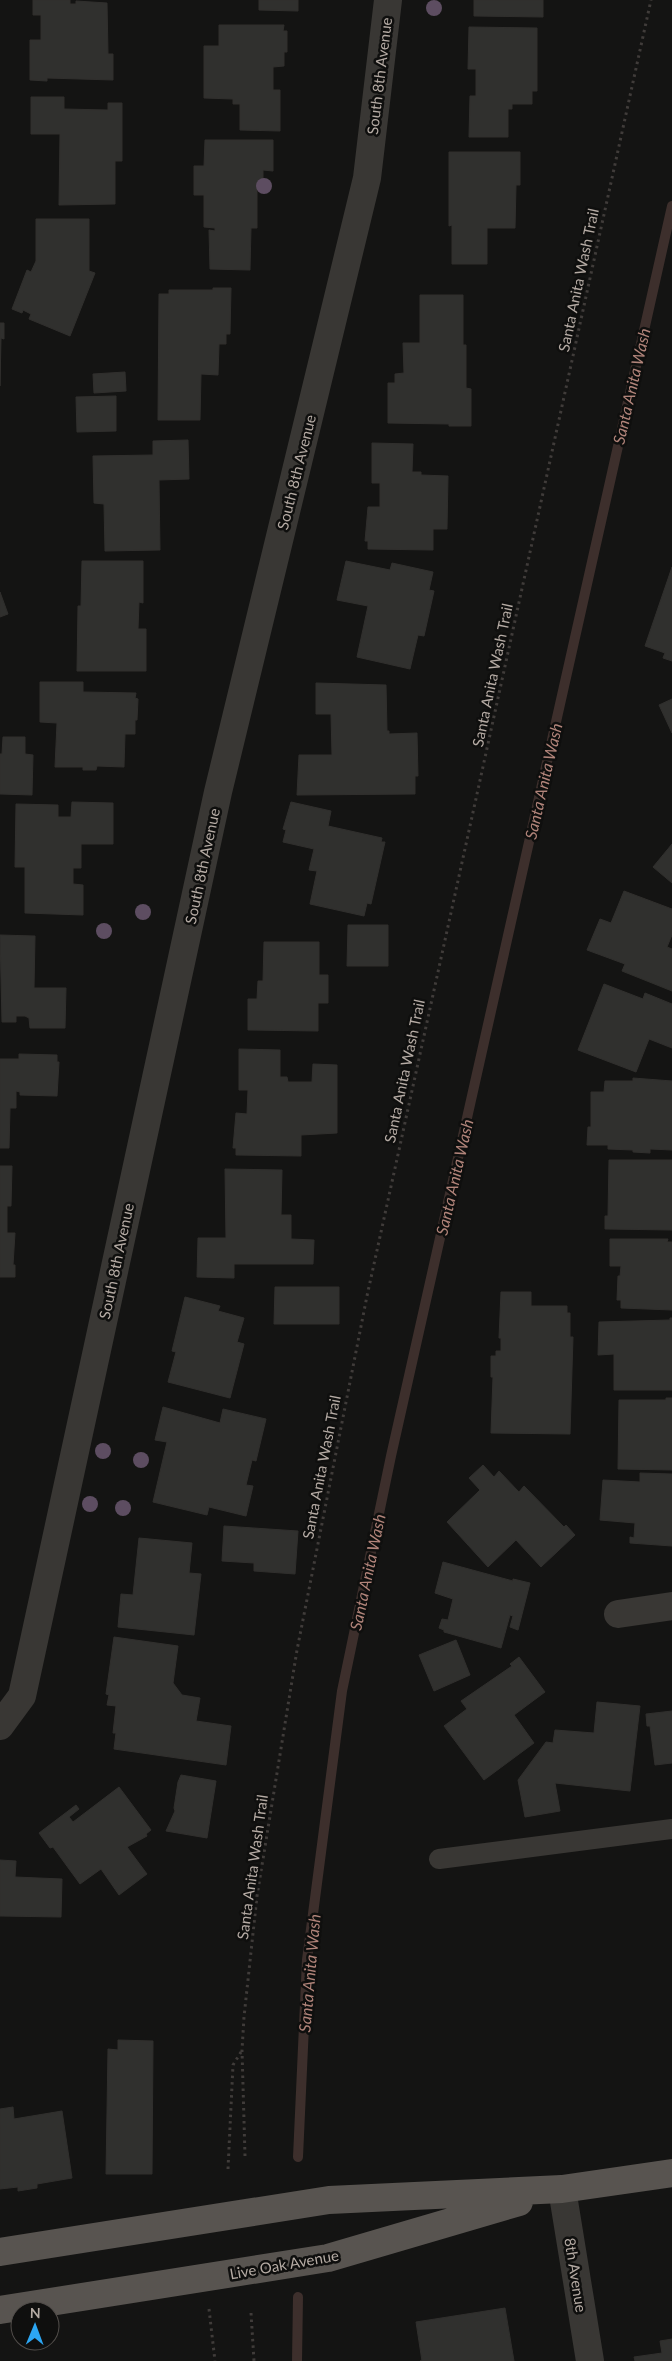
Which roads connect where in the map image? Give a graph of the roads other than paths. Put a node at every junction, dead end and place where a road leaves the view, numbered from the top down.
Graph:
1 (388, 0) edge
2 (672, 1606) edge
3 (618, 1614) dead end
4 (0, 1726) edge
5 (672, 1829) edge
6 (439, 1859) dead end
7 (672, 2173) edge
8 (562, 2189) junction
9 (0, 2252) edge
10 (0, 2310) edge
11 (590, 2361) edge

1 - 4 street, South 8th Avenue
2 - 3 street
5 - 6 lane
7 - 8 main road, Live Oak Avenue
8 - 9 main road, Live Oak Avenue
8 - 10 main road, Live Oak Avenue
8 - 11 street, 8th Avenue

